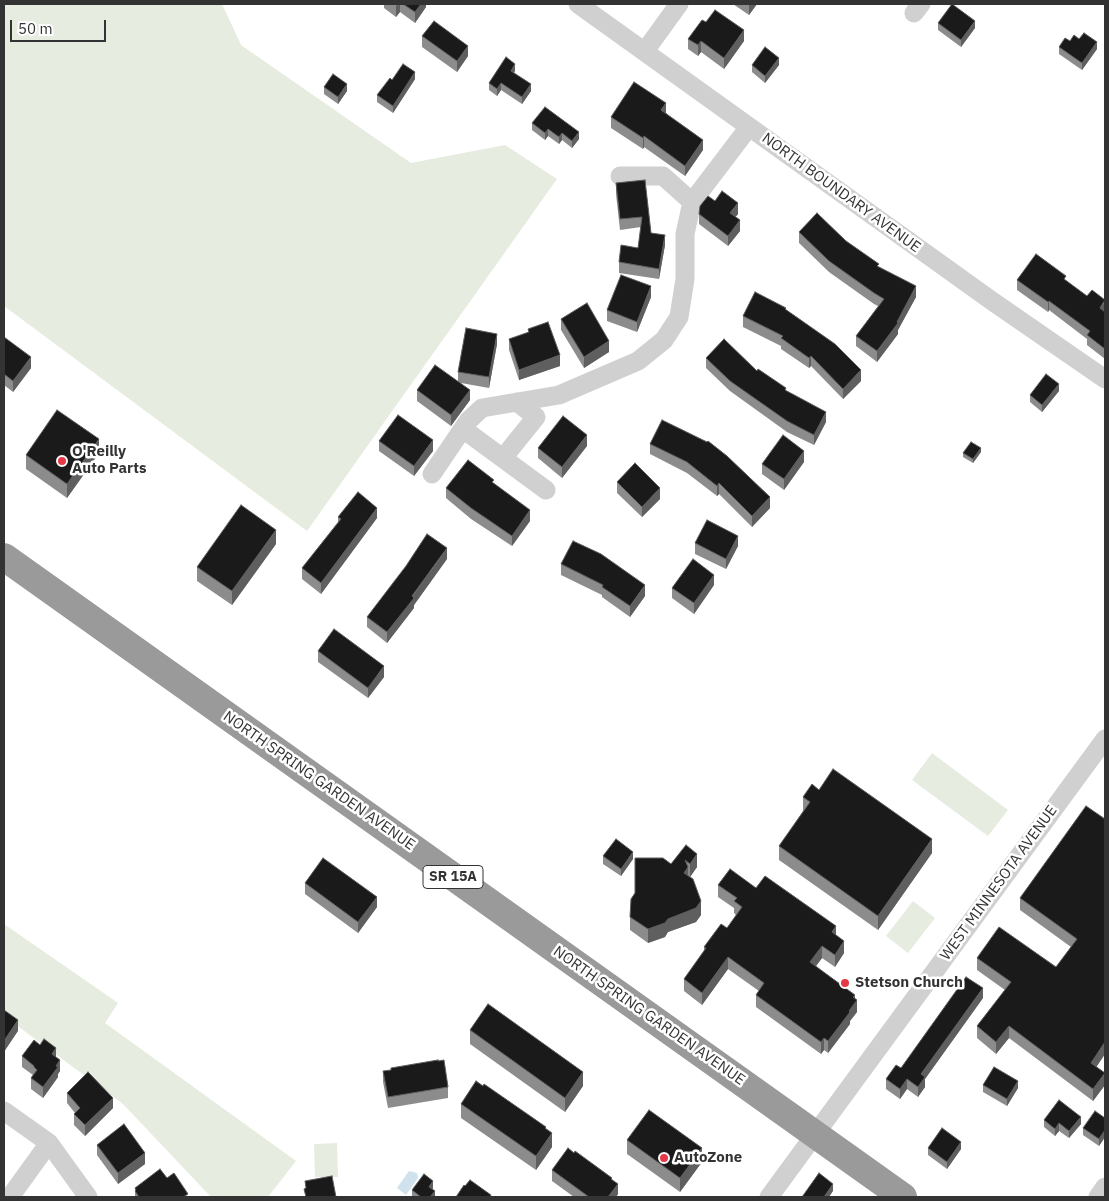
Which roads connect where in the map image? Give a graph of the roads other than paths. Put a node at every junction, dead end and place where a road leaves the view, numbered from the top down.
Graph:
1 (578, 4) edge
2 (679, 4) edge
3 (645, 51) junction
4 (750, 127) junction
5 (620, 176) dead end
6 (692, 202) junction
7 (1105, 379) edge
8 (517, 402) junction
9 (463, 428) junction
10 (503, 458) junction
11 (432, 474) dead end
12 (546, 490) dead end
13 (4, 557) edge
14 (1105, 739) edge
15 (4, 1110) edge
16 (814, 1134) junction
17 (49, 1143) junction
18 (1105, 1187) edge
19 (10, 1197) edge
20 (88, 1197) edge
21 (769, 1197) edge
22 (902, 1197) edge
23 (1098, 1197) edge

1 - 3 street, NORTH BOUNDARY AVENUE
2 - 3 street
3 - 4 street, NORTH BOUNDARY AVENUE
4 - 6 street
4 - 7 street, NORTH BOUNDARY AVENUE
5 - 6 street
6 - 8 street
8 - 9 street
8 - 10 street
9 - 10 street
9 - 11 street
10 - 12 street
13 - 16 highway, NORTH SPRING GARDEN AVENUE / SR 15A
14 - 16 street, WEST MINNESOTA AVENUE
15 - 17 street
16 - 21 street, WEST MINNESOTA AVENUE
16 - 22 highway, NORTH SPRING GARDEN AVENUE / SR 15A
17 - 19 street
17 - 20 street
18 - 23 street

